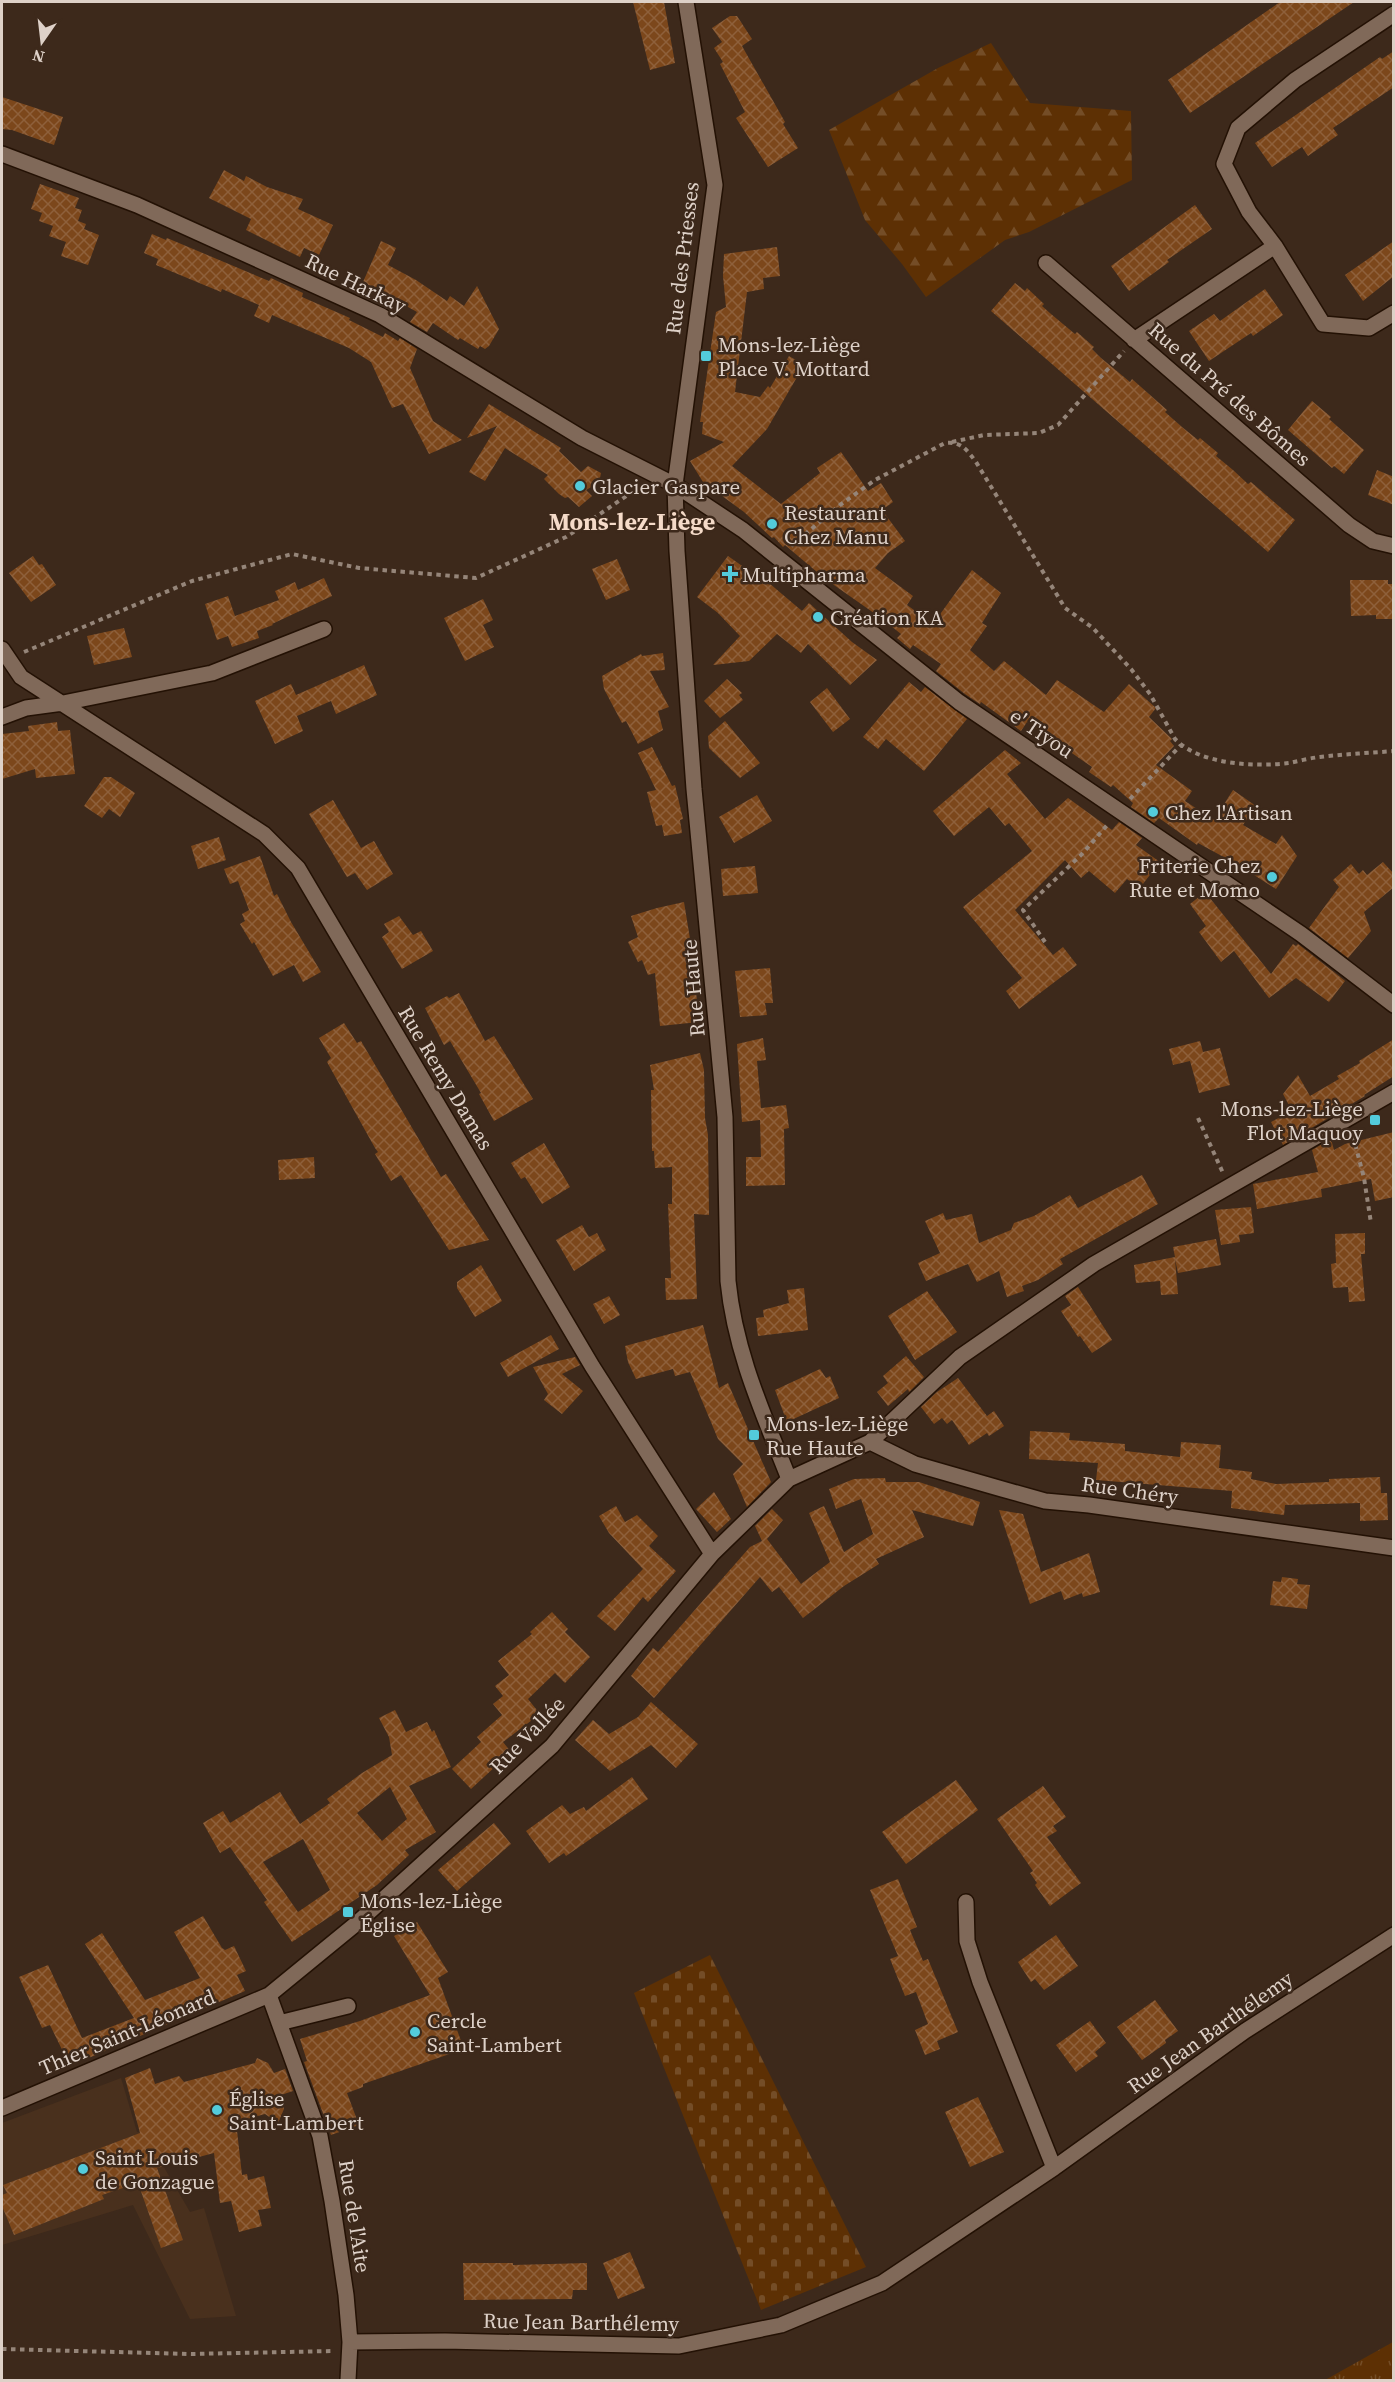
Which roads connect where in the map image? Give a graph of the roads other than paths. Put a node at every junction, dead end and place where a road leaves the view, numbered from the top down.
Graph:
1 (686, 2) edge
2 (1394, 14) edge
3 (2, 154) edge
4 (1275, 246) junction
5 (1046, 263) dead end
6 (1394, 313) edge
7 (1134, 340) junction
8 (675, 485) junction
9 (1394, 546) edge
10 (324, 629) dead end
11 (5, 654) edge
12 (63, 703) junction
13 (2, 717) edge
14 (1394, 1005) edge
15 (1394, 1092) edge
16 (870, 1442) junction
17 (789, 1479) junction
18 (1394, 1548) edge
19 (712, 1554) junction
20 (966, 1902) dead end
21 (1394, 1935) edge
22 (269, 1995) junction
23 (348, 2006) dead end
24 (279, 2023) junction
25 (2, 2108) edge
26 (1054, 2168) junction
27 (350, 2347) junction
28 (348, 2380) edge

1 - 8 street, Rue des Priesses
2 - 4 street
3 - 8 street, Rue Harkay
4 - 6 street
4 - 7 street
5 - 7 street, Rue du Pré des Bômes
7 - 9 street, Rue du Pré des Bômes
8 - 14 street, e' Tiyou
8 - 17 street, Rue Haute
10 - 12 street
11 - 12 street, Rue Remy Damas
12 - 13 street
12 - 19 street, Rue Remy Damas
15 - 16 street, Rue Vallée
16 - 17 street, Rue Vallée
16 - 18 street, Rue Chéry
17 - 19 street, Rue Vallée
19 - 22 street, Rue Vallée
20 - 26 street
21 - 26 street, Rue Jean Barthélemy
22 - 24 street, Rue de l'Aite
22 - 25 street, Thier Saint-Léonard
23 - 24 street
24 - 27 street, Rue de l'Aite
26 - 27 street, Rue Jean Barthélemy
27 - 28 street, Rue de l'Aite

